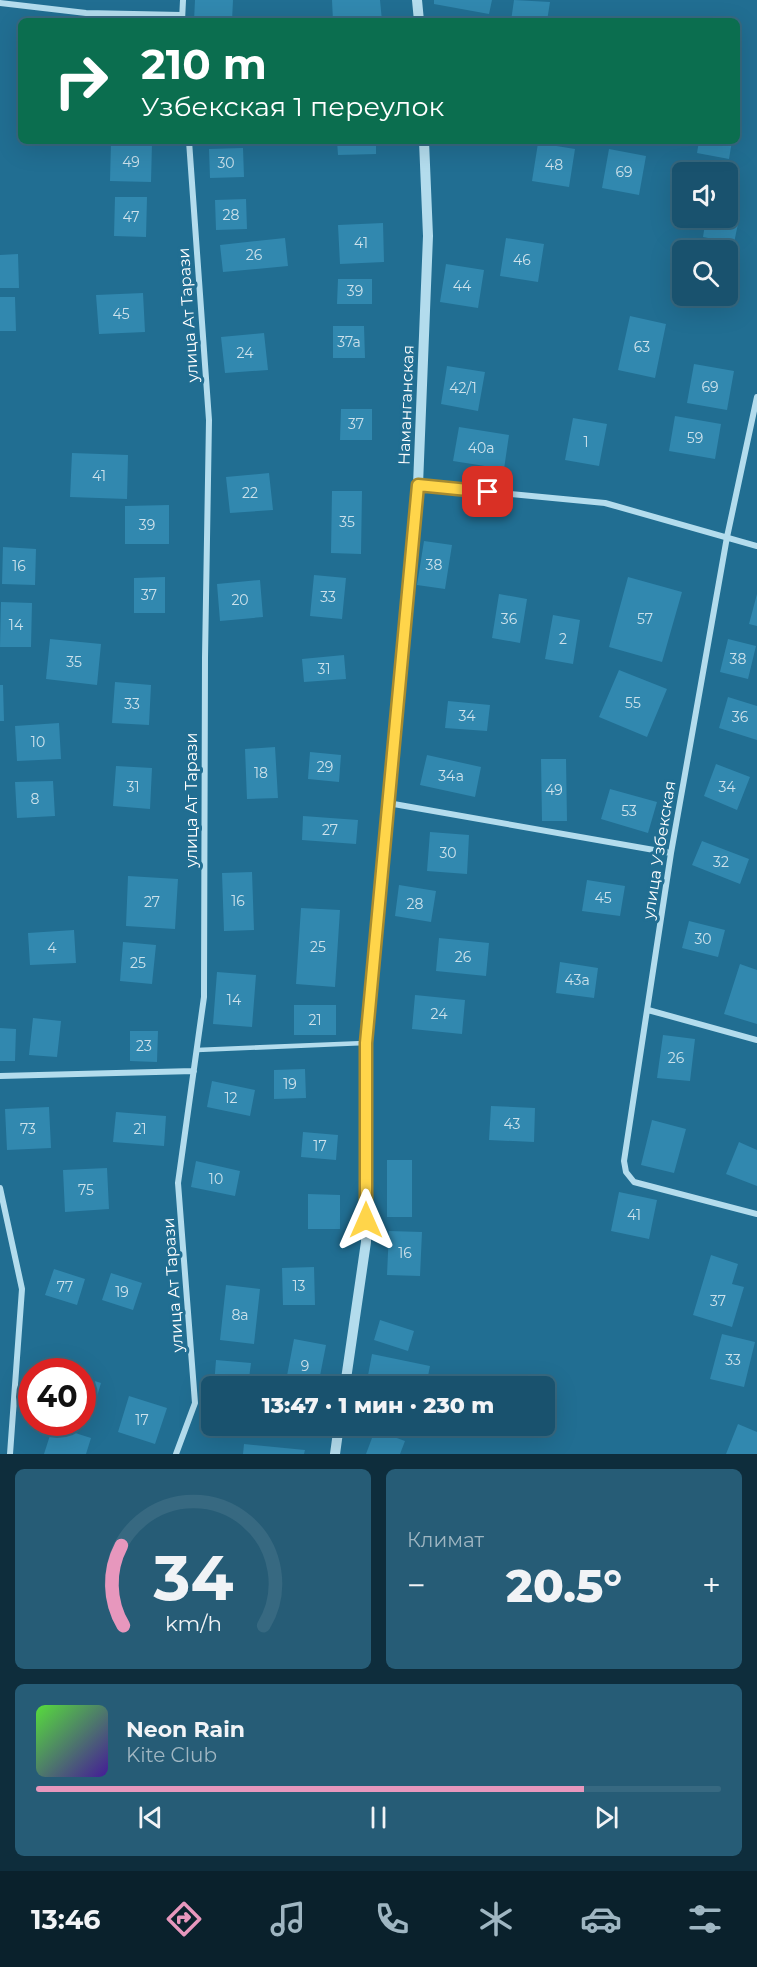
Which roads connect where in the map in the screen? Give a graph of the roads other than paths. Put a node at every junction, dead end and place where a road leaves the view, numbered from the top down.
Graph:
1 (183, 0) edge
2 (417, 0) edge
3 (0, 3) edge
4 (182, 18) edge
5 (419, 18) edge
6 (189, 144) edge
7 (424, 144) edge
8 (757, 397) edge
9 (418, 485) junction
10 (727, 537) junction
11 (757, 546) edge
12 (388, 803) junction
13 (671, 853) junction
14 (648, 1010) junction
15 (757, 1040) edge
16 (366, 1043) junction
17 (197, 1050) junction
18 (195, 1071) junction
19 (0, 1076) edge
20 (0, 1188) edge
21 (757, 1214) edge
22 (346, 1376) edge
23 (337, 1436) edge
24 (10, 1454) edge
25 (176, 1454) edge
26 (335, 1454) edge

1 - 4 street
2 - 5 street
3 - 4 street
6 - 17 street, улица Ат Тарази
7 - 9 street, Наманганская
8 - 10 street, улица Узбекская
9 - 10 street
9 - 12 street, Наманганская
10 - 11 street
10 - 13 street, улица Узбекская
12 - 13 street
12 - 16 street, Наманганская
13 - 14 street, улица Узбекская
14 - 15 street
14 - 21 street, улица Узбекская
16 - 17 lane
16 - 22 street, Наманганская
17 - 18 street, улица Ат Тарази
18 - 19 street
18 - 25 street, улица Ат Тарази
20 - 24 street
23 - 26 street

